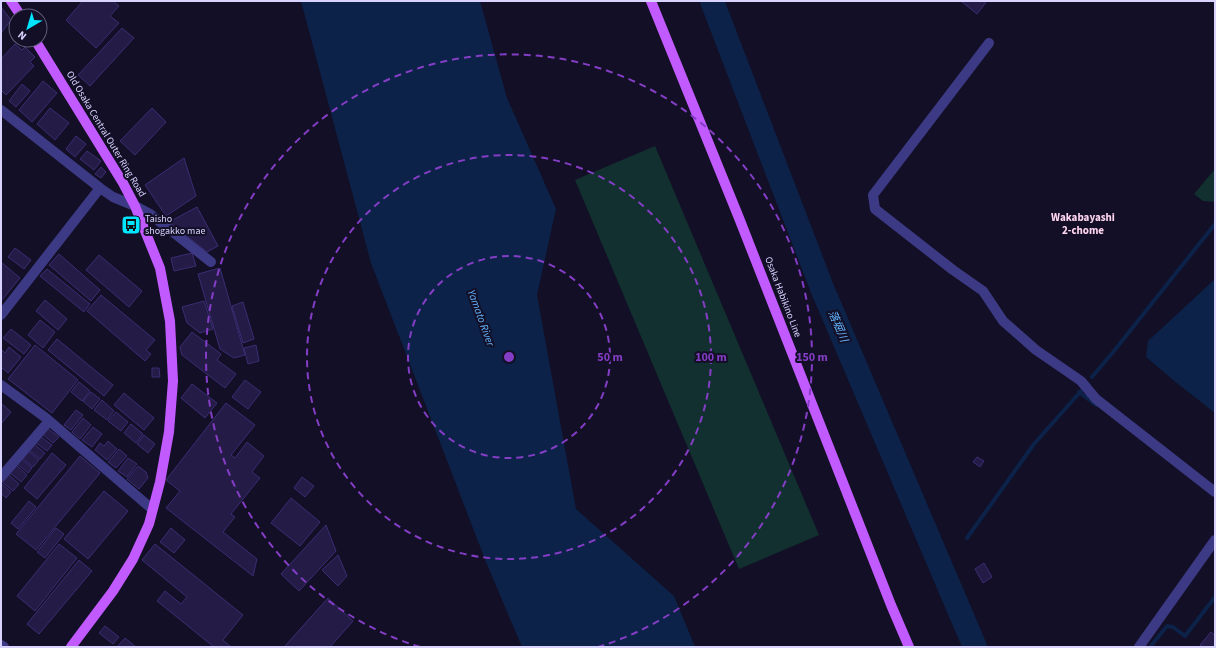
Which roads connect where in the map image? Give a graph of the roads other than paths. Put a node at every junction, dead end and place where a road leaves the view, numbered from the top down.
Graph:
1 (651, 1) edge
2 (989, 43) dead end
3 (40, 48) edge
4 (1, 110) edge
5 (100, 188) junction
6 (135, 206) junction
7 (211, 262) dead end
8 (1, 315) edge
9 (1, 385) edge
10 (49, 421) junction
11 (1, 477) edge
12 (1215, 492) edge
13 (152, 509) junction
14 (1215, 540) edge
15 (1, 645) edge
16 (4, 647) edge
17 (71, 647) edge
18 (909, 647) edge
19 (1139, 647) edge

1 - 18 main road, Osaka Habikino Line
2 - 12 street
3 - 6 main road, Old Osaka Central Outer Ring Road
4 - 5 street
5 - 6 street
5 - 8 street
6 - 7 street
6 - 13 main road, Old Osaka Central Outer Ring Road
9 - 10 street
10 - 11 street
10 - 13 street
13 - 17 main road, Old Osaka Central Outer Ring Road
14 - 19 street
15 - 16 street

